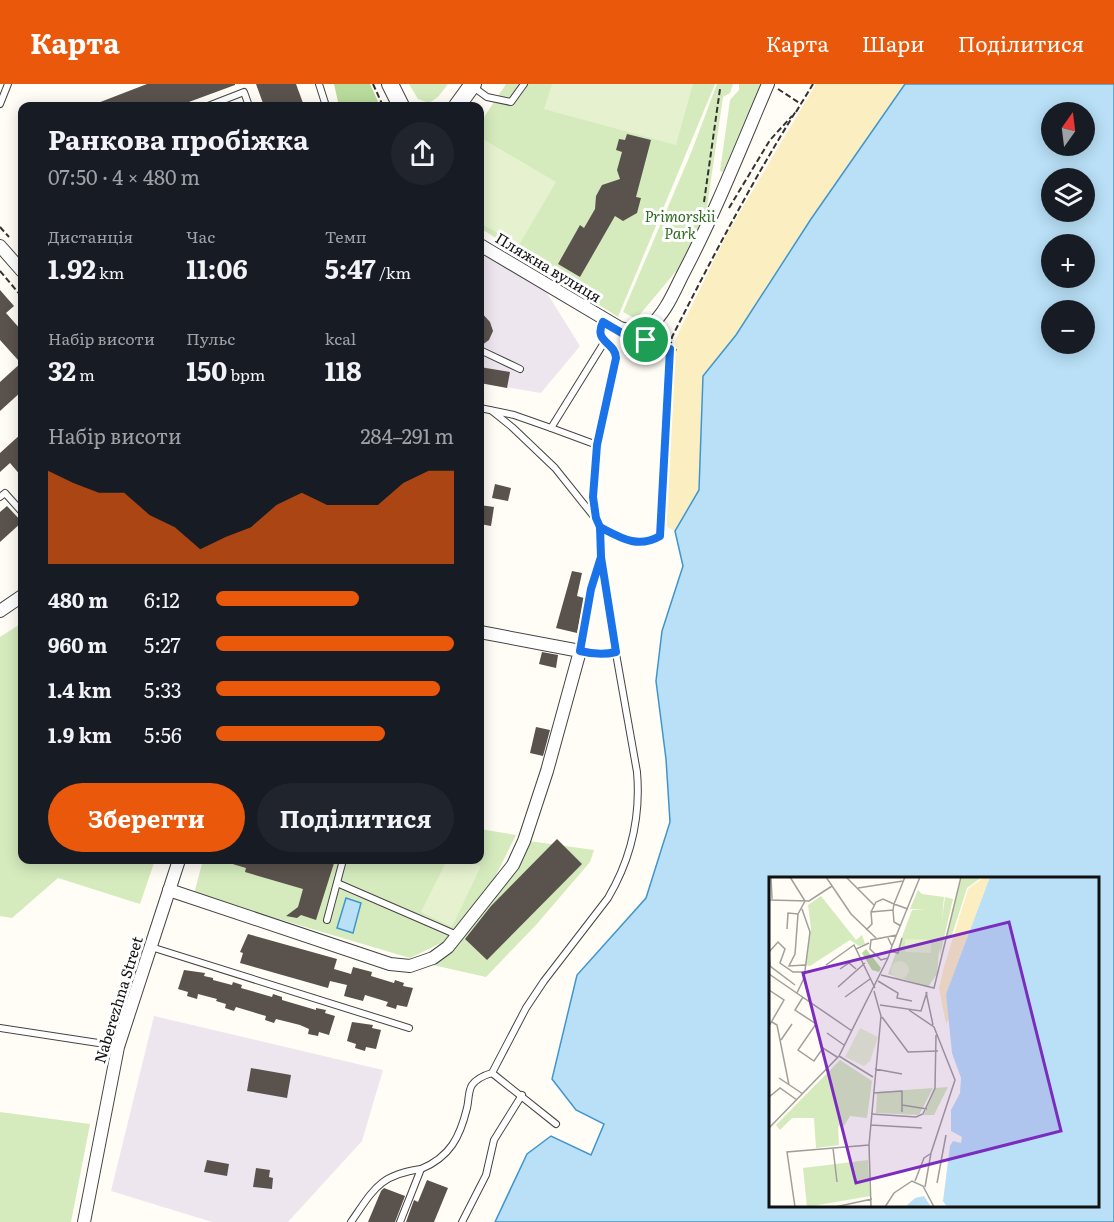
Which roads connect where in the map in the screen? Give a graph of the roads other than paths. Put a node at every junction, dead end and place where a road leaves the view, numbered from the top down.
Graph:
1 (8, 84) edge
2 (319, 84) edge
3 (390, 84) edge
4 (524, 84) edge
5 (472, 85) edge
6 (771, 86) edge
7 (219, 102) edge
8 (247, 102) edge
9 (325, 102) edge
10 (399, 102) edge
11 (460, 102) edge
12 (0, 104) edge
13 (0, 246) edge
14 (484, 247) edge
15 (18, 266) edge
16 (605, 319) junction
17 (605, 341) junction
18 (484, 352) edge
19 (520, 369) dead end
20 (484, 409) edge
21 (492, 411) junction
22 (551, 428) junction
23 (597, 445) junction
24 (0, 497) edge
25 (18, 508) edge
26 (596, 518) junction
27 (601, 557) junction
28 (18, 599) edge
29 (0, 611) edge
30 (484, 633) edge
31 (580, 651) junction
32 (616, 652) junction
33 (177, 864) edge
34 (342, 864) edge
35 (337, 883) junction
36 (169, 890) junction
37 (327, 920) dead end
38 (458, 935) junction
39 (150, 947) junction
40 (0, 1028) edge
41 (409, 1028) dead end
42 (118, 1047) junction
43 (492, 1072) junction
44 (522, 1095) junction
45 (556, 1124) dead end
46 (422, 1169) junction
47 (84, 1222) edge
48 (351, 1222) edge
49 (400, 1222) edge
50 (462, 1222) edge

1 - 12 lane
2 - 9 lane
3 - 10 street
4 - 5 lane
5 - 11 street
6 - 16 street, Пляжна вулиця
7 - 8 lane
13 - 15 street
14 - 16 street, Пляжна вулиця
16 - 17 lane
17 - 22 lane
17 - 23 lane
18 - 19 lane
20 - 21 lane
21 - 22 lane
21 - 26 lane
22 - 23 lane
23 - 26 lane
24 - 25 lane
26 - 27 lane
27 - 31 lane
27 - 32 lane
28 - 29 street
30 - 31 street
31 - 32 lane
31 - 38 street
32 - 43 lane
33 - 36 street, Naberezhna Street
34 - 35 lane
35 - 37 lane
35 - 38 lane
36 - 38 street
36 - 39 street, Naberezhna Street
39 - 41 lane
39 - 42 street, Naberezhna Street
40 - 42 lane
42 - 47 street, Naberezhna Street
43 - 44 lane
43 - 46 lane
44 - 45 lane
44 - 50 lane
46 - 48 lane
46 - 49 lane

